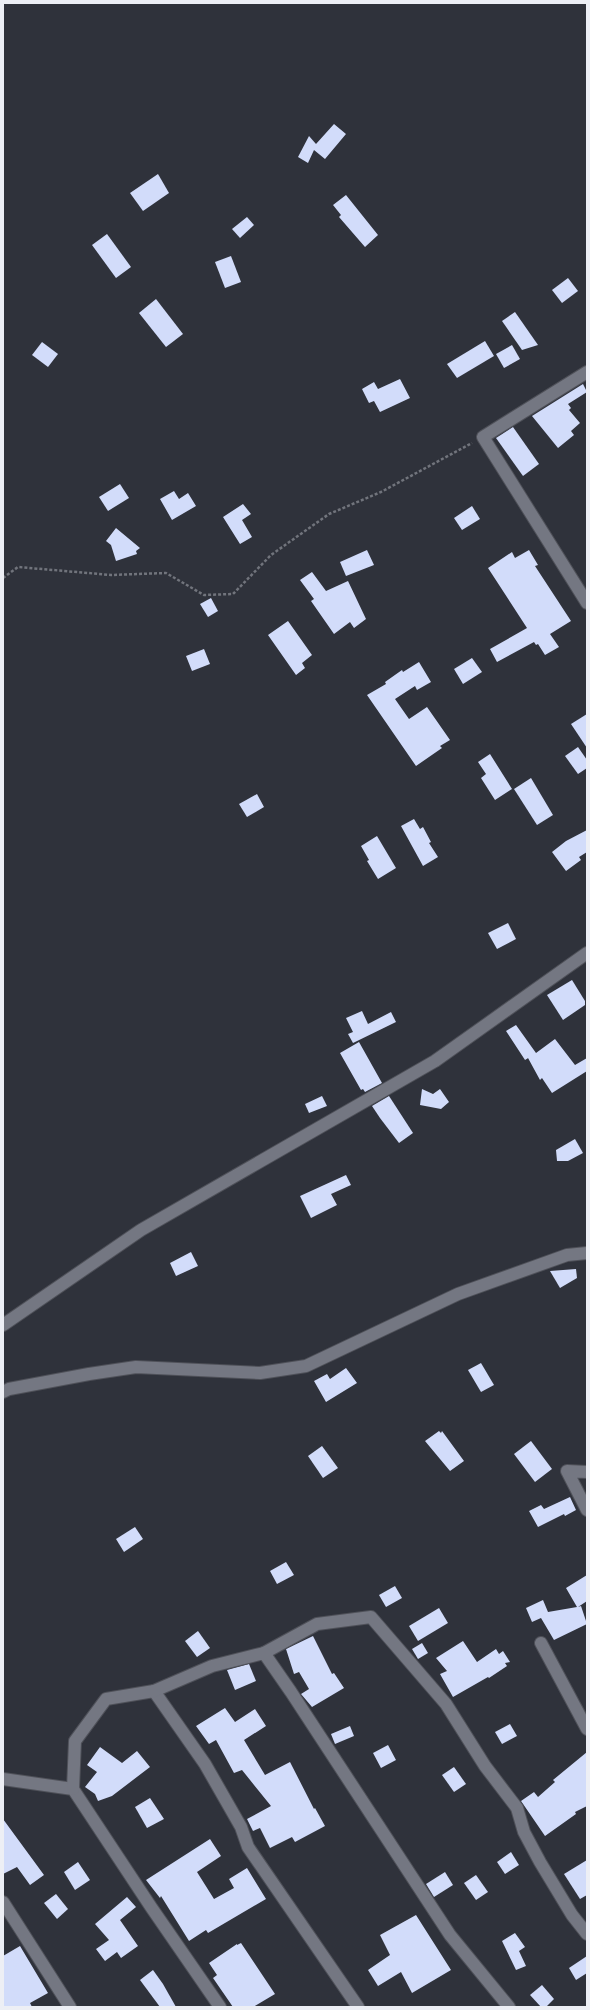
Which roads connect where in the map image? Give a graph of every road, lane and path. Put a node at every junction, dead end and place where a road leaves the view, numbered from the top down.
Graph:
1 (587, 372) edge
2 (483, 437) junction
3 (3, 578) edge
4 (587, 603) edge
5 (587, 953) edge
6 (587, 1253) edge
7 (3, 1325) edge
8 (3, 1392) edge
9 (587, 1472) edge
10 (587, 1510) edge
11 (541, 1643) dead end
12 (264, 1653) junction
13 (154, 1691) junction
14 (587, 1729) edge
15 (3, 1779) edge
16 (73, 1789) junction
17 (3, 1902) edge
18 (587, 1934) edge
19 (67, 2006) edge
20 (220, 2007) edge
21 (358, 2007) edge
22 (509, 2007) edge

1 - 2 street
2 - 3 path
2 - 4 street
5 - 7 street
6 - 8 street
9 - 10 street
11 - 14 street
12 - 13 street
12 - 18 street
12 - 22 street
13 - 16 street
13 - 21 street
15 - 16 street
16 - 20 street
17 - 19 street

